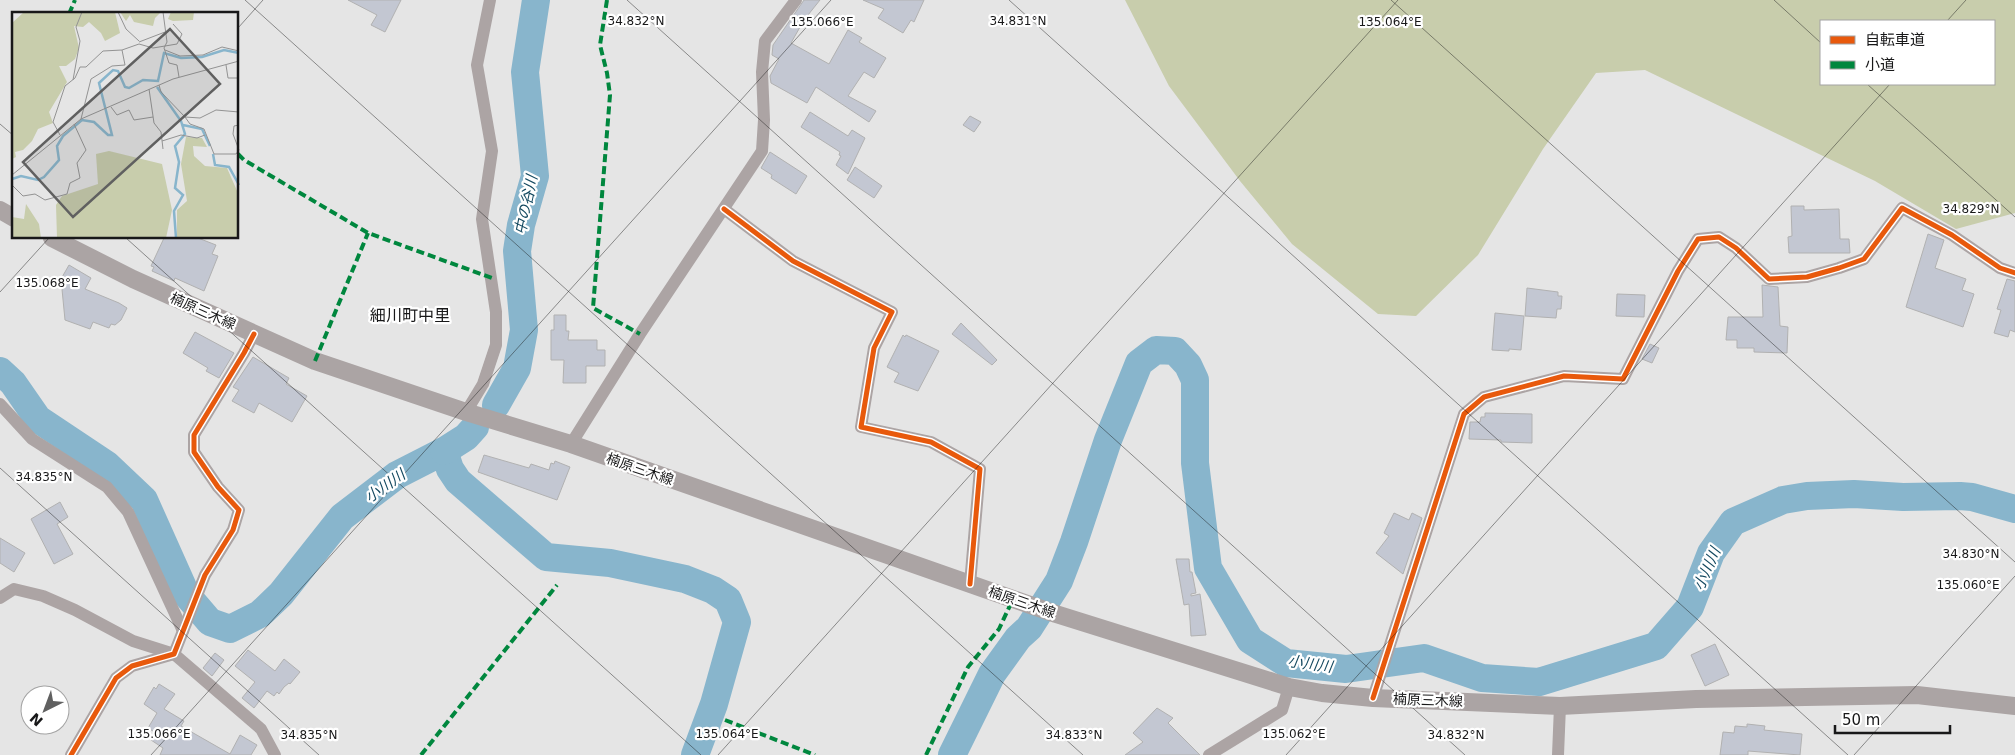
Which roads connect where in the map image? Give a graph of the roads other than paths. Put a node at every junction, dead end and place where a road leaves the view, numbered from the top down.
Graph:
1 (490, 0) edge
2 (796, 0) edge
3 (724, 209) junction
4 (0, 210) edge
5 (12, 217) edge
6 (54, 239) edge
7 (2015, 273) edge
8 (254, 334) junction
9 (0, 404) edge
10 (466, 412) junction
11 (571, 444) junction
12 (970, 584) junction
13 (0, 598) edge
14 (183, 631) junction
15 (174, 654) junction
16 (1289, 687) junction
17 (1372, 698) junction
18 (1560, 706) junction
19 (2015, 706) edge
20 (71, 755) edge
21 (275, 755) edge
22 (1210, 755) edge
23 (1558, 755) edge

1 - 10 street
2 - 3 street
3 - 11 street
3 - 12 street
4 - 5 main road
6 - 8 main road, 楠原三木線
7 - 17 street
8 - 10 main road, 楠原三木線
8 - 14 street
9 - 14 street
10 - 11 main road, 楠原三木線
11 - 12 main road, 楠原三木線
12 - 16 main road, 楠原三木線
13 - 15 street
14 - 15 street
15 - 20 street
15 - 21 street
16 - 17 main road, 楠原三木線
16 - 22 street
17 - 18 main road, 楠原三木線
18 - 19 main road, 楠原三木線
18 - 23 street

